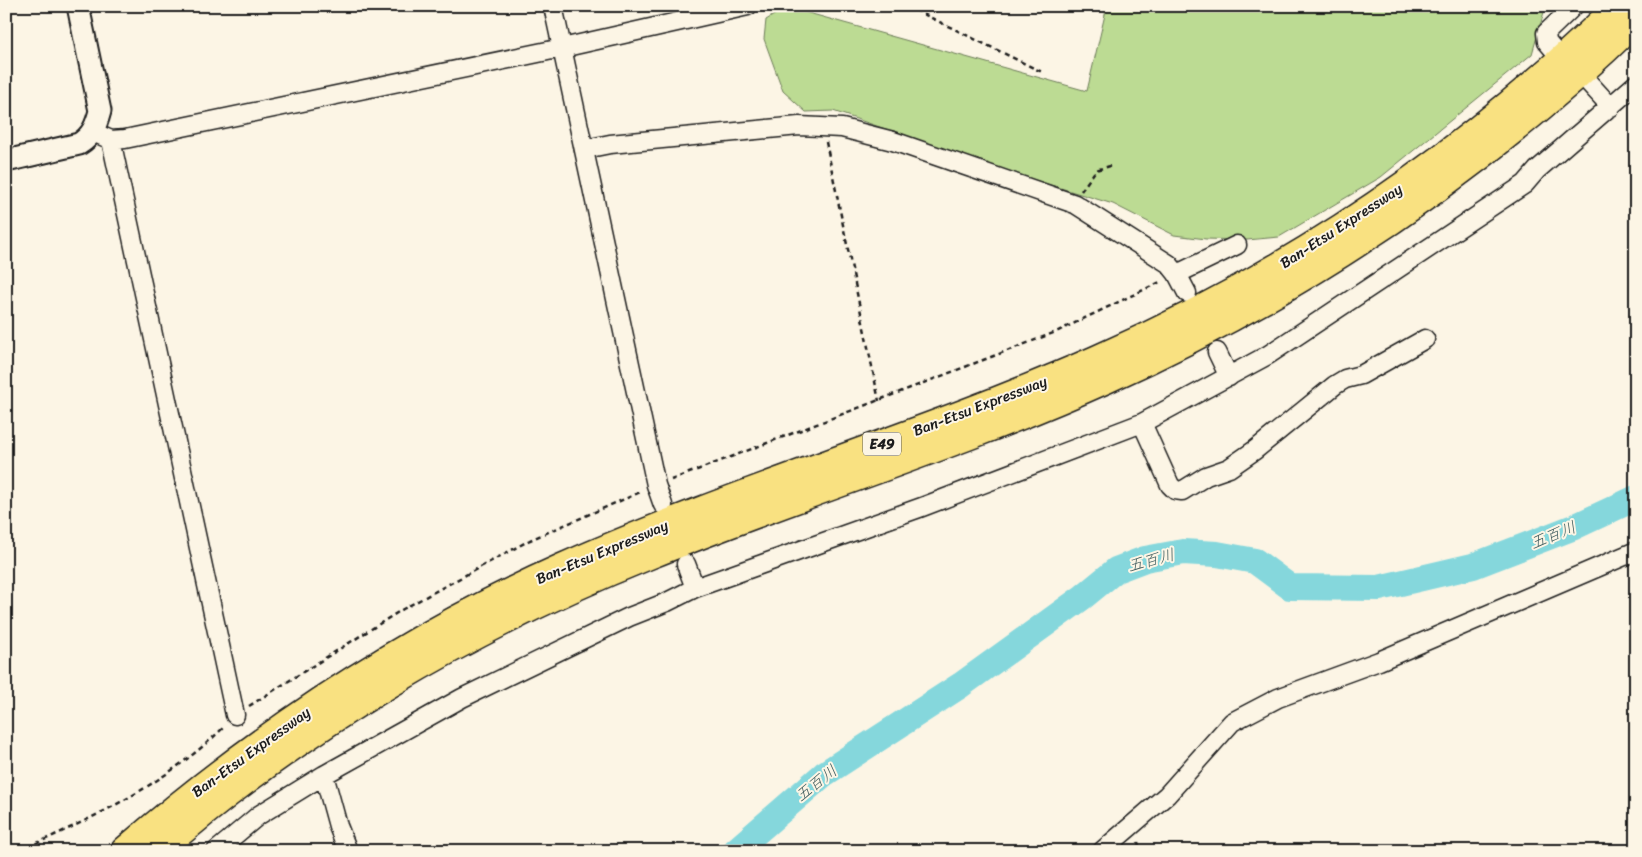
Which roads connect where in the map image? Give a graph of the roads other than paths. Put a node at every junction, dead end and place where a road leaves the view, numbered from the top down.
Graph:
1 (78, 6) edge
2 (553, 6) edge
3 (748, 6) edge
4 (1574, 6) edge
5 (1619, 6) edge
6 (1636, 20) edge
7 (562, 48) junction
8 (1553, 49) dead end
9 (1589, 83) dead end
10 (1636, 84) edge
11 (1622, 101) edge
12 (102, 136) junction
13 (585, 149) junction
14 (6, 161) edge
15 (1237, 245) dead end
16 (1177, 274) junction
17 (1187, 293) dead end
18 (1425, 339) dead end
19 (1216, 352) dead end
20 (1229, 377) junction
21 (1142, 424) junction
22 (663, 506) dead end
23 (1636, 551) edge
24 (686, 564) dead end
25 (695, 588) junction
26 (235, 715) road end
27 (324, 775) junction
28 (125, 851) edge
29 (158, 851) edge
30 (216, 851) edge
31 (348, 851) edge
32 (1102, 851) edge

1 - 12 street
2 - 7 street
3 - 7 street
4 - 8 street
5 - 28 highway, Ban-Etsu Expressway / E49
6 - 29 highway, Ban-Etsu Expressway / E49
7 - 12 street
7 - 13 street
9 - 11 street
10 - 11 street
11 - 20 street
12 - 14 street
12 - 26 street
13 - 16 street
13 - 22 street
15 - 16 street
16 - 17 street
18 - 21 street
19 - 20 street
20 - 21 street
21 - 25 street
23 - 32 street
24 - 25 street
25 - 27 street
27 - 30 street
27 - 31 street

